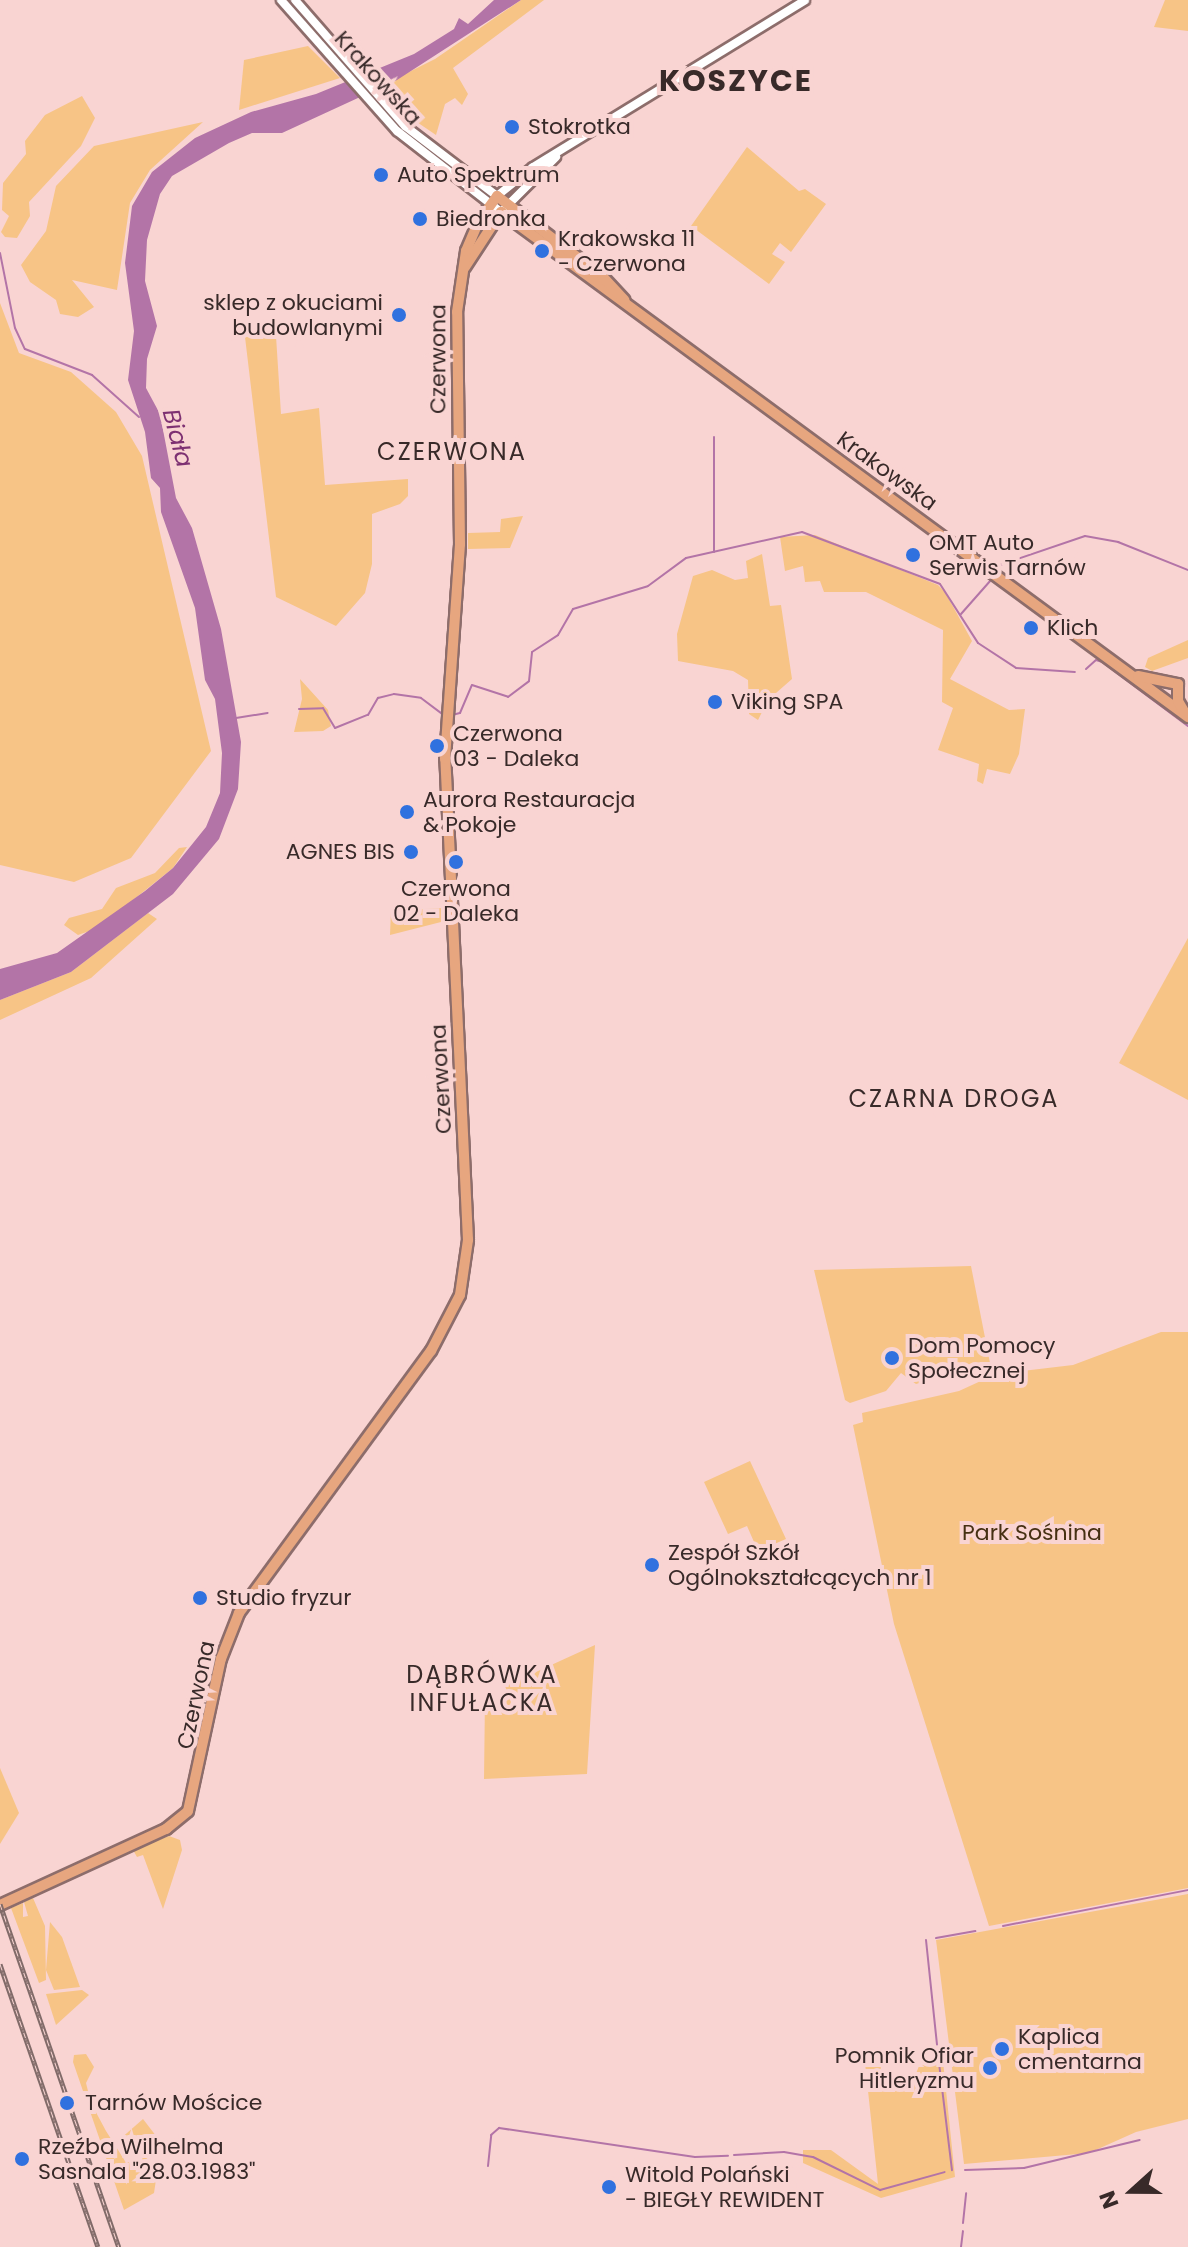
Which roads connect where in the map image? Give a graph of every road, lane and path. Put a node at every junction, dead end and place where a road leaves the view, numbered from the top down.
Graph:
1 (281, 0) edge
2 (295, 0) edge
3 (805, 0) edge
4 (562, 151) junction
5 (494, 200) junction
6 (505, 208) junction
7 (464, 268) junction
8 (1127, 672) junction
9 (1183, 683) edge
10 (1144, 685) junction
11 (1184, 715) edge
12 (0, 1905) edge

1 - 5 street, Krakowska
2 - 5 street, Krakowska
3 - 4 street
4 - 5 street
4 - 6 street
5 - 6 main road, Krakowska
5 - 7 main road, Czerwona
6 - 7 main road, Czerwona
6 - 8 main road, Krakowska
7 - 12 main road, Czerwona
8 - 9 main road, Krakowska
8 - 10 main road, Krakowska
9 - 10 main road
9 - 11 main road, Krakowska
10 - 11 main road, Krakowska

